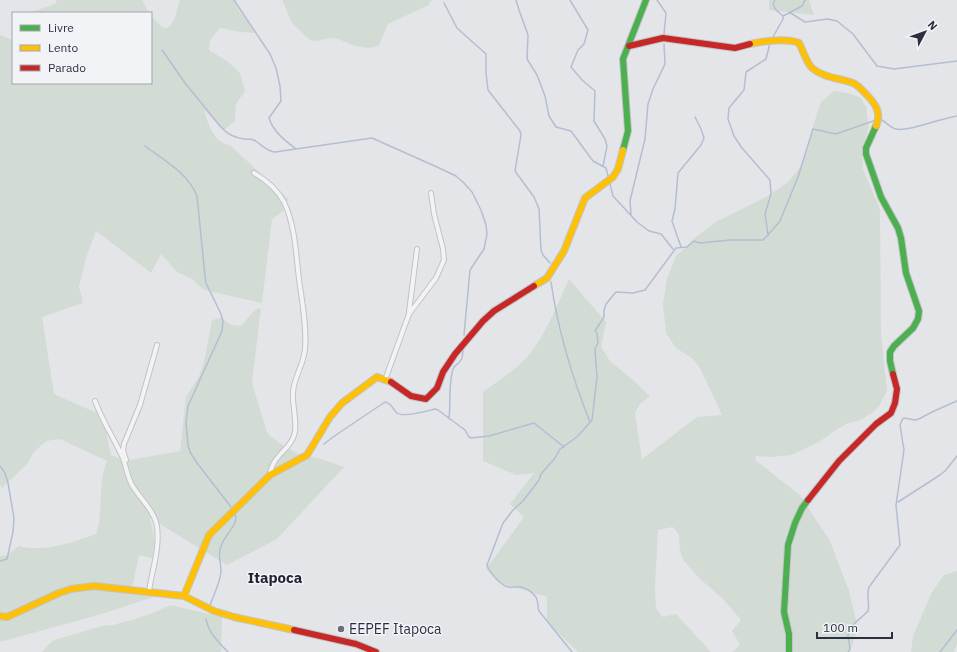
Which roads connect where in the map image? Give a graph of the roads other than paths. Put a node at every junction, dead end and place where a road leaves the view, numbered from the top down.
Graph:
1 (646, 0) edge
2 (629, 46) junction
3 (254, 173) dead end
4 (431, 193) dead end
5 (417, 249) dead end
6 (409, 314) junction
7 (157, 345) dead end
8 (384, 380) junction
9 (94, 401) dead end
10 (126, 466) junction
11 (270, 475) junction
12 (149, 591) junction
13 (184, 596) junction
14 (1, 617) edge
15 (376, 652) edge
16 (789, 652) edge

1 - 2 street
2 - 8 street
2 - 16 street
3 - 11 street
4 - 6 street
5 - 6 street
6 - 8 street
7 - 10 street
8 - 11 street
9 - 10 street
10 - 12 street
11 - 13 street
12 - 13 street
12 - 14 street
13 - 15 street

